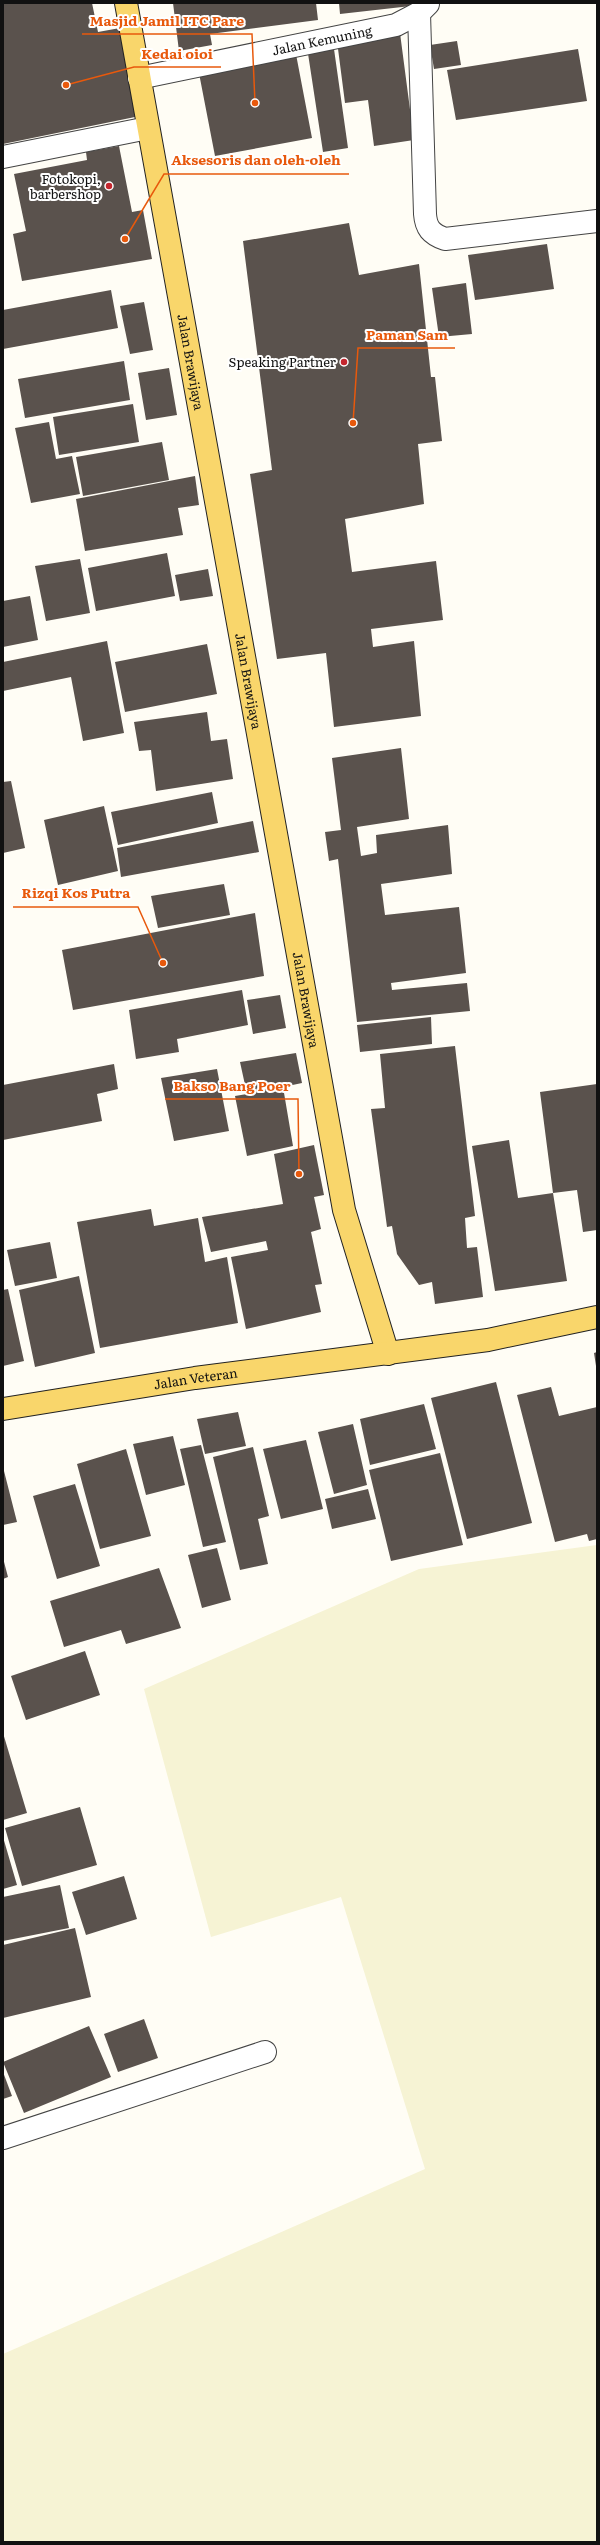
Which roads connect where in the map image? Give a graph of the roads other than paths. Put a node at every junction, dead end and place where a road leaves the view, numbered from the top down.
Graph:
1 (126, 3) edge
2 (424, 8) edge
3 (139, 78) junction
4 (148, 128) junction
5 (3, 157) edge
6 (597, 221) edge
7 (597, 1318) edge
8 (388, 1354) junction
9 (3, 1409) edge
10 (265, 2052) dead end
11 (3, 2138) edge

1 - 3 main road, Jalan Brawijaya
2 - 3 street, Jalan Kemuning
2 - 6 street
3 - 4 main road, Jalan Brawijaya
4 - 5 street
4 - 8 main road, Jalan Brawijaya
7 - 8 main road, Jalan Veteran
8 - 9 main road, Jalan Veteran
10 - 11 street

